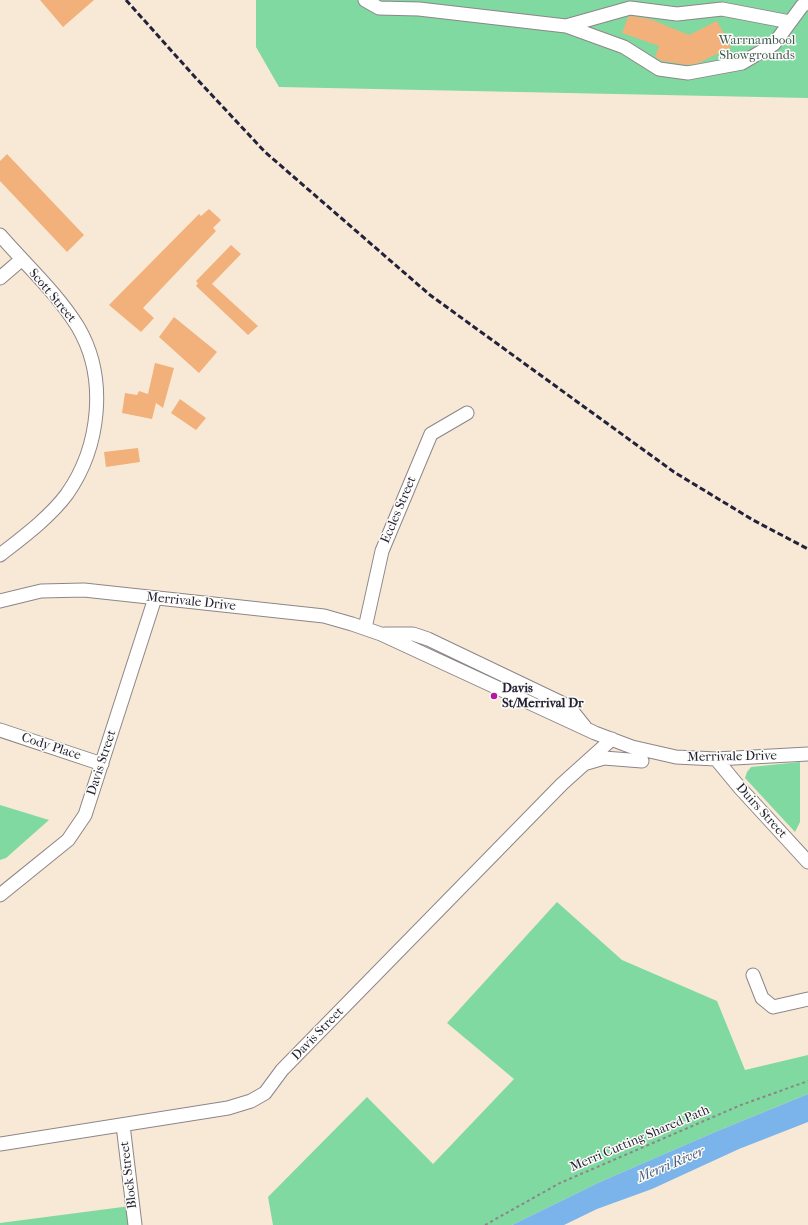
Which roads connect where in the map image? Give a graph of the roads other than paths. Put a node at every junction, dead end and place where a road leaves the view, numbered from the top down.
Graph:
1 (365, 0) edge
2 (808, 2) edge
3 (790, 22) junction
4 (566, 26) junction
5 (0, 235) edge
6 (21, 260) junction
7 (0, 278) edge
8 (467, 413) dead end
9 (3, 553) edge
10 (0, 588) edge
11 (155, 598) junction
12 (5, 599) edge
13 (365, 628) junction
14 (0, 730) edge
15 (592, 731) junction
16 (612, 739) junction
17 (808, 754) edge
18 (716, 759) junction
19 (642, 761) dead end
20 (102, 764) junction
21 (583, 765) junction
22 (562, 784) junction
23 (808, 862) edge
24 (0, 895) edge
25 (753, 975) dead end
26 (808, 999) edge
27 (123, 1125) junction
28 (0, 1144) edge
29 (135, 1225) edge

1 - 4 street
2 - 3 street
3 - 4 street
3 - 4 street
5 - 6 street, Scott Street
6 - 7 street
6 - 9 street, Scott Street
8 - 13 street, Eccles Street
10 - 12 street
11 - 12 street, Merrivale Drive
11 - 13 street, Merrivale Drive
11 - 20 street, Davis Street
13 - 15 street, Merrivale Drive
14 - 20 street, Cody Place
15 - 16 street, Merrivale Drive
15 - 22 street, Davis Street
16 - 18 street, Merrivale Drive
16 - 21 street, Davis Street
17 - 18 street, Merrivale Drive
18 - 23 street, Duirs Street
19 - 21 street
20 - 24 street, Davis Street
21 - 22 street, Davis Street
22 - 27 street, Davis Street
25 - 26 street
27 - 28 street, Davis Street
27 - 29 street, Block Street

